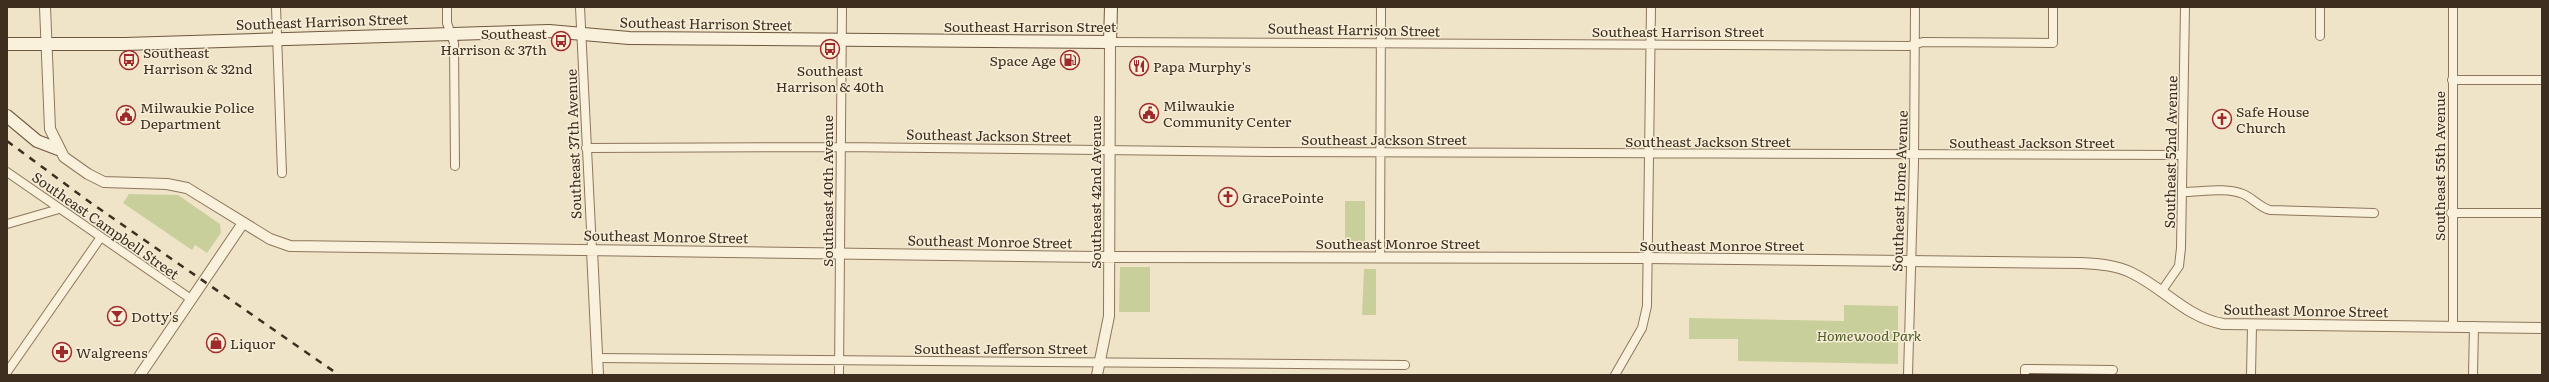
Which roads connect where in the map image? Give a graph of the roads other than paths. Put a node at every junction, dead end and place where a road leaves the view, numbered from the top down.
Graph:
1 (45, 7) edge
2 (276, 7) edge
3 (447, 7) edge
4 (580, 7) edge
5 (842, 7) edge
6 (1111, 7) edge
7 (1381, 7) edge
8 (1651, 7) edge
9 (1915, 7) edge
10 (2053, 7) edge
11 (2185, 7) edge
12 (2320, 7) edge
13 (2453, 7) edge
14 (450, 33) junction
15 (582, 34) junction
16 (2320, 36) dead end
17 (278, 37) junction
18 (841, 40) junction
19 (1110, 42) junction
20 (7, 44) edge
21 (47, 44) junction
22 (1381, 44) junction
23 (1650, 46) junction
24 (1914, 46) junction
25 (2452, 80) junction
26 (2542, 80) edge
27 (7, 116) edge
28 (840, 147) junction
29 (58, 148) junction
30 (586, 148) junction
31 (1109, 150) junction
32 (1379, 150) junction
33 (1649, 154) junction
34 (1913, 155) junction
35 (2182, 155) junction
36 (455, 166) dead end
37 (7, 172) edge
38 (282, 173) dead end
39 (2182, 192) junction
40 (59, 209) junction
41 (2374, 213) dead end
42 (2451, 213) junction
43 (2542, 213) edge
44 (243, 223) junction
45 (7, 224) edge
46 (101, 237) junction
47 (592, 250) junction
48 (839, 253) junction
49 (1109, 256) junction
50 (1380, 257) junction
51 (1647, 258) junction
52 (1910, 261) junction
53 (2161, 292) junction
54 (191, 299) junction
55 (2453, 325) junction
56 (2252, 326) junction
57 (2474, 326) junction
58 (2542, 328) edge
59 (597, 358) junction
60 (840, 360) junction
61 (1100, 362) junction
62 (1405, 365) dead end
63 (2113, 370) dead end
64 (7, 372) edge
65 (2025, 372) edge
66 (140, 375) edge
67 (598, 375) edge
68 (839, 375) edge
69 (1097, 375) edge
70 (1615, 375) edge
71 (1908, 375) edge
72 (2251, 375) edge
73 (2473, 375) edge

1 - 21 street, Southeast Monroe Street
2 - 17 street
3 - 14 street
4 - 15 street, Southeast 37th Avenue
5 - 18 street, Southeast 40th Avenue
6 - 19 main road, Southeast 42nd Avenue
7 - 22 street
8 - 23 street
9 - 24 street, Southeast Home Avenue
10 - 24 street, Southeast Harrison Street
11 - 35 street, Southeast 52nd Avenue
12 - 16 street
13 - 25 street, Southeast 55th Avenue
14 - 15 main road, Southeast Harrison Street
14 - 17 main road, Southeast Harrison Street
14 - 36 street
15 - 18 main road, Southeast Harrison Street
15 - 30 street, Southeast 37th Avenue
17 - 21 main road, Southeast Harrison Street
17 - 38 street
18 - 19 main road, Southeast Harrison Street
18 - 28 street, Southeast 40th Avenue
19 - 22 street, Southeast Harrison Street
19 - 31 street, Southeast 42nd Avenue
20 - 21 main road, Southeast Harrison Street
21 - 29 street, Southeast Monroe Street
22 - 23 street, Southeast Harrison Street
22 - 32 street
23 - 24 street, Southeast Harrison Street
23 - 33 street
24 - 34 street, Southeast Home Avenue
25 - 26 street
25 - 42 street, Southeast 55th Avenue
27 - 29 main road
28 - 30 street, Southeast Jackson Street
28 - 31 street, Southeast Jackson Street
28 - 48 street, Southeast 40th Avenue
29 - 44 street, Southeast Monroe Street
30 - 47 street, Southeast 37th Avenue
31 - 32 street, Southeast Jackson Street
31 - 49 street, Southeast 42nd Avenue
32 - 33 street, Southeast Jackson Street
32 - 50 street
33 - 34 street, Southeast Jackson Street
33 - 51 street
34 - 35 street, Southeast Jackson Street
34 - 52 street, Southeast Home Avenue
35 - 39 street, Southeast 52nd Avenue
37 - 40 street, Southeast Campbell Street
39 - 41 street
39 - 53 street, Southeast 52nd Avenue
40 - 45 street
40 - 46 street, Southeast Campbell Street
42 - 43 street
42 - 55 street, Southeast 55th Avenue
44 - 47 street, Southeast Monroe Street
44 - 54 street
46 - 54 street, Southeast Campbell Street
46 - 64 street
47 - 48 street, Southeast Monroe Street
47 - 59 street, Southeast 37th Avenue
48 - 49 street, Southeast Monroe Street
48 - 60 street, Southeast 40th Avenue
49 - 50 street, Southeast Monroe Street
49 - 61 street, Southeast 42nd Avenue
50 - 51 street, Southeast Monroe Street
51 - 52 street, Southeast Monroe Street
51 - 70 street
52 - 53 street, Southeast Monroe Street
52 - 71 street, Southeast Home Avenue
53 - 56 street, Southeast Monroe Street
54 - 66 street
55 - 56 street, Southeast Monroe Street
55 - 57 street, Southeast Monroe Street
56 - 72 street
57 - 58 street, Southeast Monroe Street
57 - 73 street
59 - 60 street, Southeast Jefferson Street
59 - 67 street, Southeast 37th Avenue
60 - 61 street, Southeast Jefferson Street
60 - 68 street, Southeast 40th Avenue
61 - 62 street, Southeast Jefferson Street
61 - 69 street, Southeast 42nd Avenue
63 - 65 street

